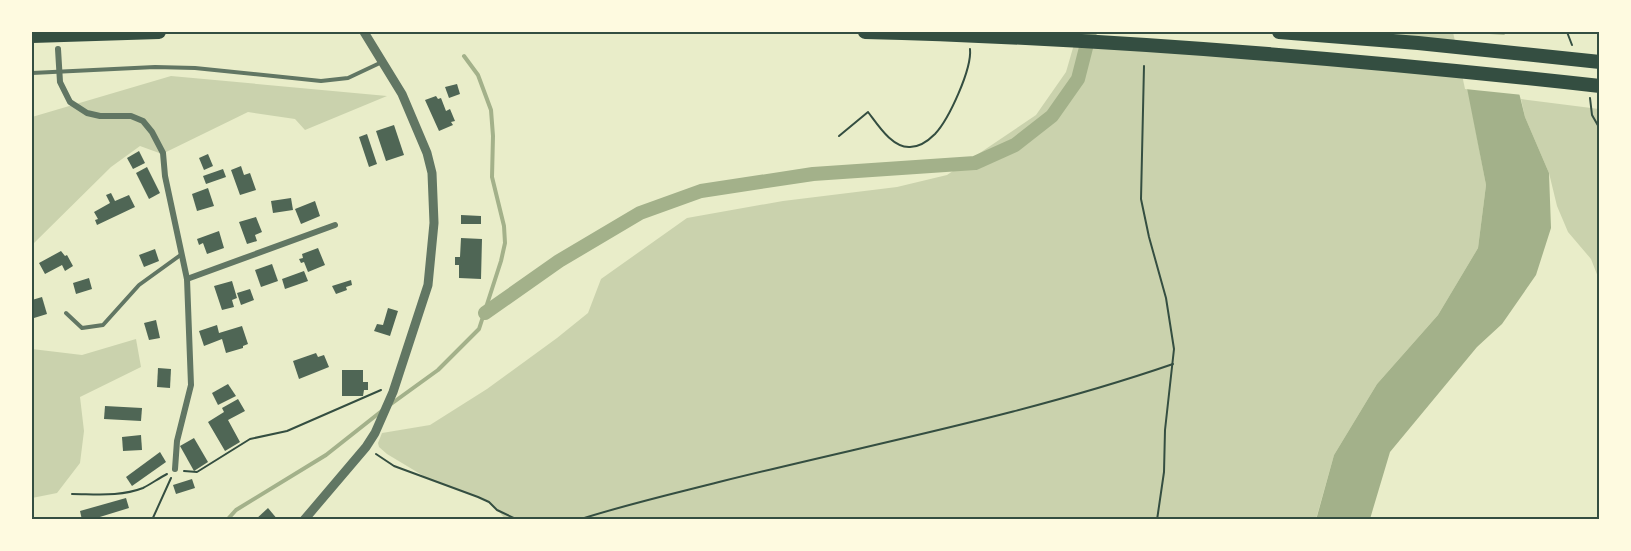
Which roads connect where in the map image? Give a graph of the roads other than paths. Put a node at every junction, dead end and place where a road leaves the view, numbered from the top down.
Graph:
1 (159, 32) edge
2 (364, 32) edge
3 (865, 32) edge
4 (1280, 32) edge
5 (32, 36) edge
6 (58, 49) dead end
7 (382, 62) junction
8 (1599, 62) edge
9 (60, 71) junction
10 (32, 73) edge
11 (1599, 86) edge
12 (335, 225) dead end
13 (182, 254) junction
14 (187, 279) junction
15 (66, 313) dead end
16 (175, 469) road end
17 (304, 519) edge

1 - 5 highway
2 - 7 street
3 - 11 highway
4 - 8 highway
6 - 9 street
7 - 9 lane
7 - 17 street
9 - 10 lane
9 - 13 street
12 - 14 street
13 - 14 street
13 - 15 lane
14 - 16 street

